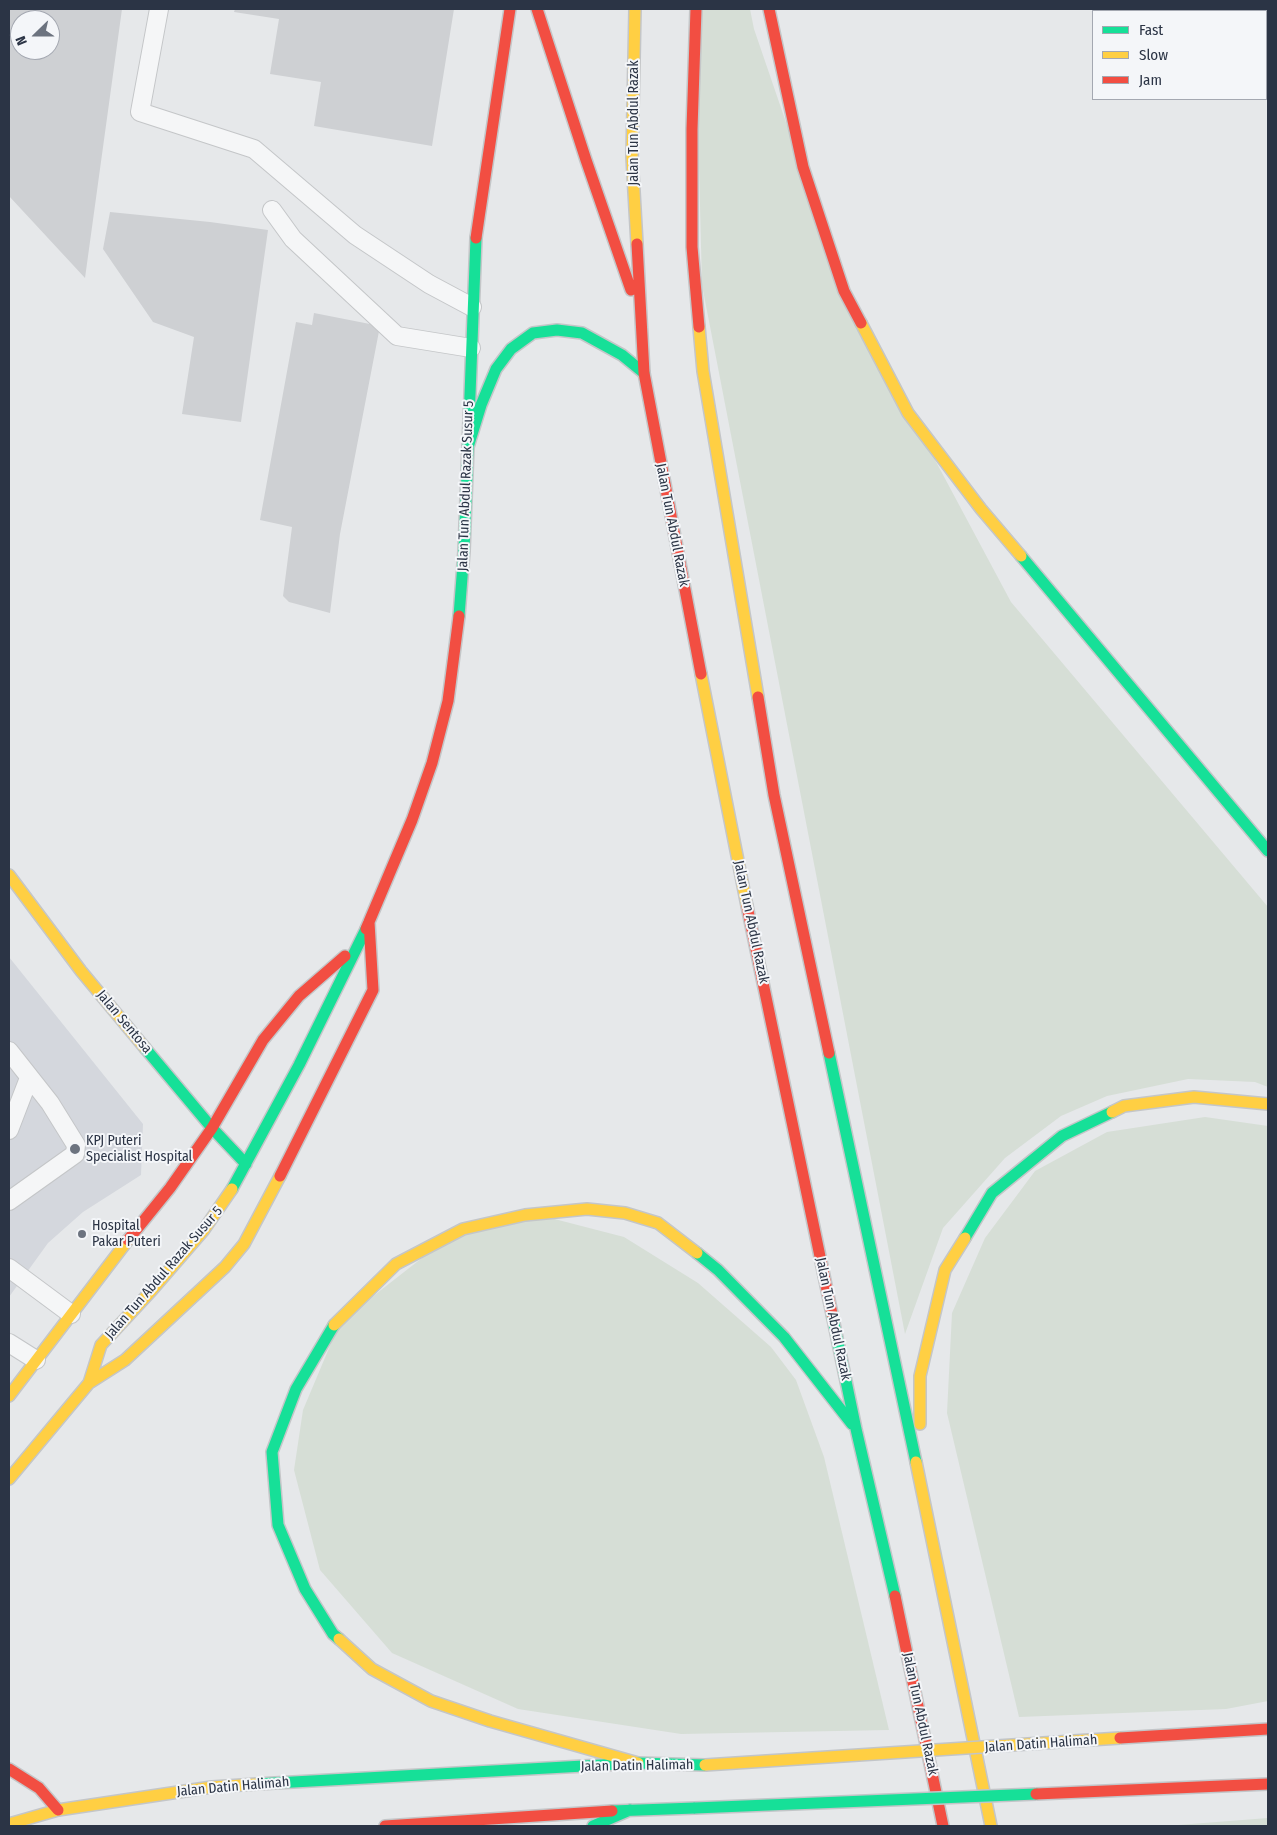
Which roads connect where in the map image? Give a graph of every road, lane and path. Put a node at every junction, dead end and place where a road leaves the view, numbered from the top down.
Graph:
1 (160, 9) edge
2 (510, 9) edge
3 (537, 9) edge
4 (635, 9) edge
5 (696, 9) edge
6 (769, 9) edge
7 (272, 210) dead end
8 (472, 307) junction
9 (641, 320) junction
10 (471, 348) junction
11 (644, 373) junction
12 (468, 447) junction
13 (1268, 851) edge
14 (9, 875) edge
15 (369, 922) junction
16 (356, 947) junction
17 (9, 1051) edge
18 (30, 1078) junction
19 (1268, 1104) edge
20 (212, 1128) junction
21 (9, 1130) edge
22 (246, 1164) junction
23 (9, 1201) edge
24 (9, 1268) edge
25 (71, 1314) junction
26 (9, 1343) edge
27 (36, 1360) junction
28 (89, 1383) junction
29 (9, 1396) edge
30 (856, 1429) junction
31 (9, 1479) edge
32 (920, 1480) junction
33 (1268, 1729) edge
34 (638, 1763) junction
35 (9, 1769) edge
36 (1268, 1784) edge
37 (58, 1810) junction
38 (630, 1810) junction
39 (9, 1824) edge
40 (386, 1826) edge
41 (593, 1826) edge
42 (943, 1826) edge
43 (991, 1826) edge

1 - 8 lane
2 - 8 main road, Jalan Tun Abdul Razak Susur 5
3 - 9 main road
4 - 9 main road, Jalan Tun Abdul Razak
5 - 32 main road
6 - 13 main road
7 - 10 lane
8 - 10 main road, Jalan Tun Abdul Razak Susur 5
9 - 11 main road, Jalan Tun Abdul Razak
10 - 12 main road, Jalan Tun Abdul Razak Susur 5
11 - 12 main road
11 - 30 main road, Jalan Tun Abdul Razak
12 - 15 main road, Jalan Tun Abdul Razak Susur 5
14 - 20 main road, Jalan Sentosa
15 - 16 main road, Jalan Tun Abdul Razak Susur 5
15 - 28 main road
16 - 20 main road, Jalan Tun Abdul Razak Susur 5
16 - 22 main road, Jalan Tun Abdul Razak Susur 5
17 - 18 lane
18 - 21 lane
18 - 23 lane
19 - 32 main road
20 - 22 main road, Jalan Sentosa
20 - 25 main road, Jalan Tun Abdul Razak Susur 5
22 - 28 main road, Jalan Tun Abdul Razak Susur 5
24 - 25 lane
25 - 27 main road, Jalan Tun Abdul Razak Susur 5
26 - 27 lane
27 - 29 main road, Jalan Tun Abdul Razak Susur 5
28 - 31 main road, Jalan Tun Abdul Razak Susur 5
30 - 34 main road
30 - 42 main road, Jalan Tun Abdul Razak
32 - 43 main road
33 - 34 main road, Jalan Datin Halimah, bridge
34 - 37 main road, Jalan Datin Halimah
35 - 37 main road
36 - 38 main road, bridge
37 - 39 main road, Jalan Datin Halimah
38 - 40 main road
38 - 41 main road

